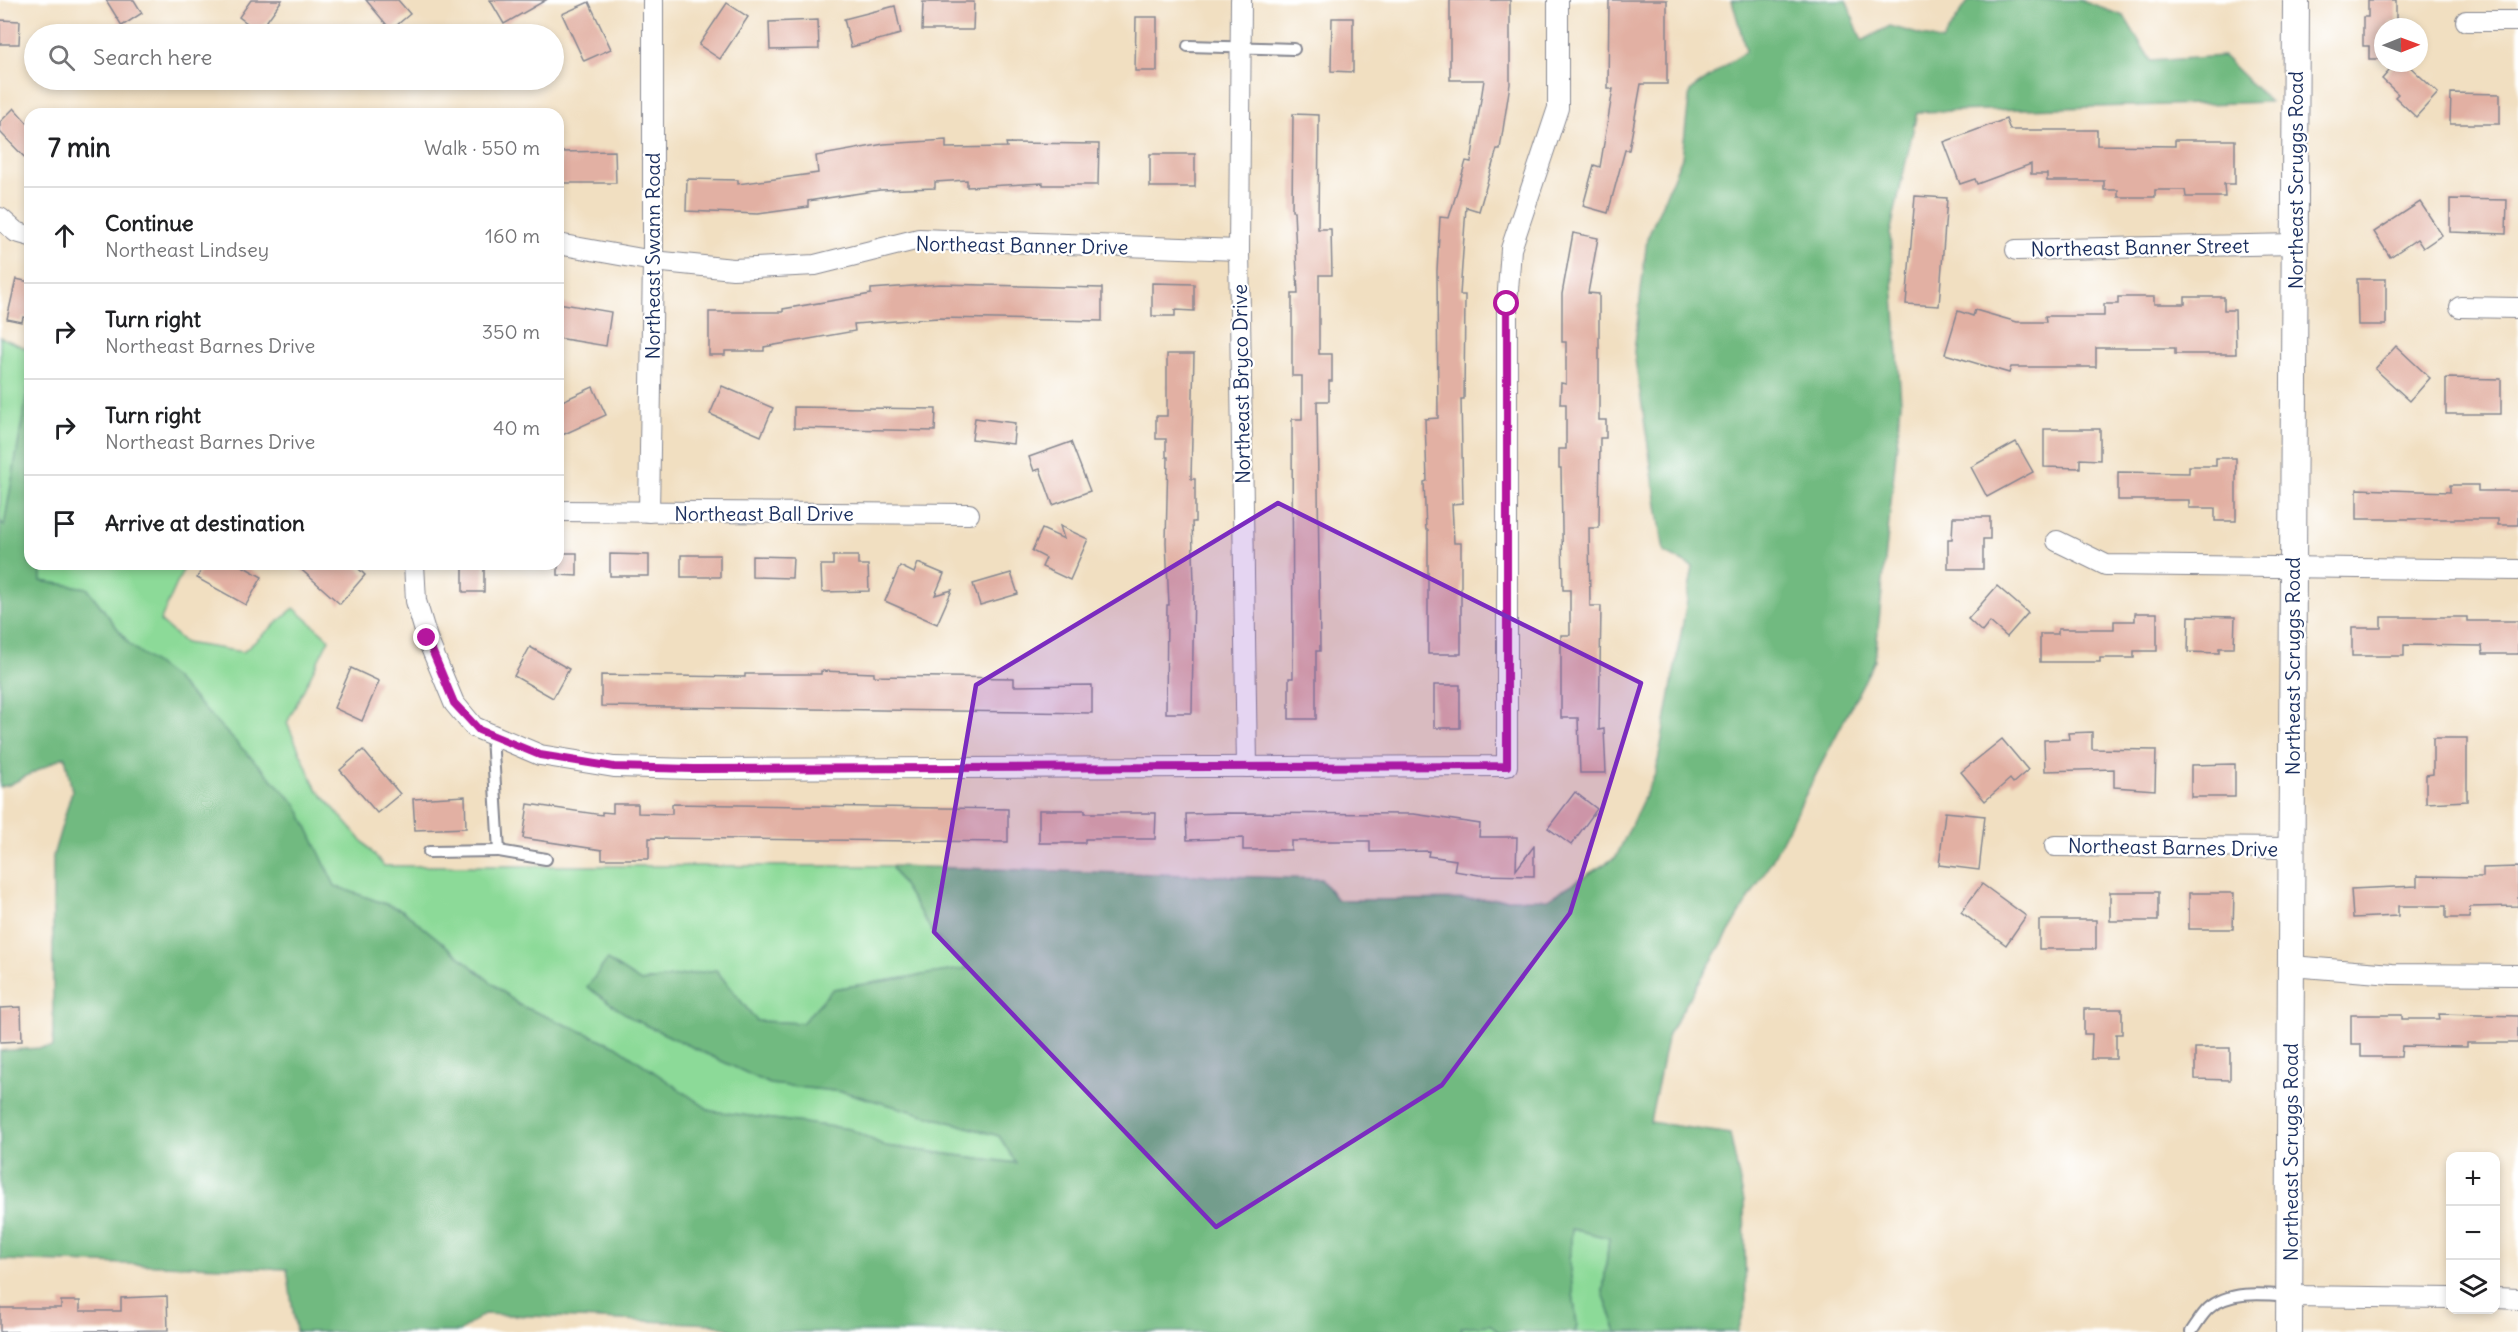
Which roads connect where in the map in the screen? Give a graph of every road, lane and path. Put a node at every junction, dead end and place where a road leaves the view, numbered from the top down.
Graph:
1 (653, 0) edge
2 (1241, 0) edge
3 (1558, 0) edge
4 (2296, 0) edge
5 (2466, 21) dead end
6 (2518, 21) edge
7 (1188, 46) dead end
8 (1241, 47) junction
9 (1294, 49) dead end
10 (0, 218) edge
11 (24, 234) edge
12 (2295, 244) junction
13 (564, 245) edge
14 (2016, 249) dead end
15 (1239, 250) junction
16 (653, 261) junction
17 (2460, 307) dead end
18 (2518, 308) edge
19 (564, 511) edge
20 (649, 512) junction
21 (969, 514) dead end
22 (2057, 541) dead end
23 (2292, 568) junction
24 (414, 570) edge
25 (2518, 570) edge
26 (492, 736) junction
27 (1247, 767) junction
28 (2055, 846) dead end
29 (2292, 848) junction
30 (499, 851) junction
31 (429, 852) dead end
32 (546, 859) dead end
33 (2291, 966) junction
34 (2518, 975) edge
35 (2290, 1296) junction
36 (2446, 1298) edge
37 (2500, 1298) edge
38 (2518, 1299) edge
39 (2191, 1332) edge
40 (2289, 1332) edge

1 - 16 street, Northeast Swann Road
2 - 8 street, Northeast Bryco Drive
3 - 27 street
4 - 12 street, Northeast Scruggs Road
5 - 6 street
7 - 8 lane
8 - 9 lane
8 - 15 street, Northeast Bryco Drive
10 - 11 street
12 - 14 street, Northeast Banner Street
12 - 23 street, Northeast Scruggs Road
13 - 16 street, Northeast Banner Drive
15 - 16 street, Northeast Banner Drive
15 - 27 street, Northeast Bryco Drive
16 - 20 street, Northeast Swann Road
17 - 18 street
19 - 20 street, Northeast Ball Drive
20 - 21 street, Northeast Ball Drive
22 - 23 street
23 - 25 street
23 - 29 street, Northeast Scruggs Road
24 - 26 street
26 - 27 street
26 - 30 lane
28 - 29 street, Northeast Barnes Drive
29 - 33 street, Northeast Scruggs Road
30 - 31 lane
30 - 32 lane
33 - 34 street
33 - 35 street, Northeast Scruggs Road
35 - 36 street
35 - 39 lane
35 - 40 street, Northeast Scruggs Road
37 - 38 street

